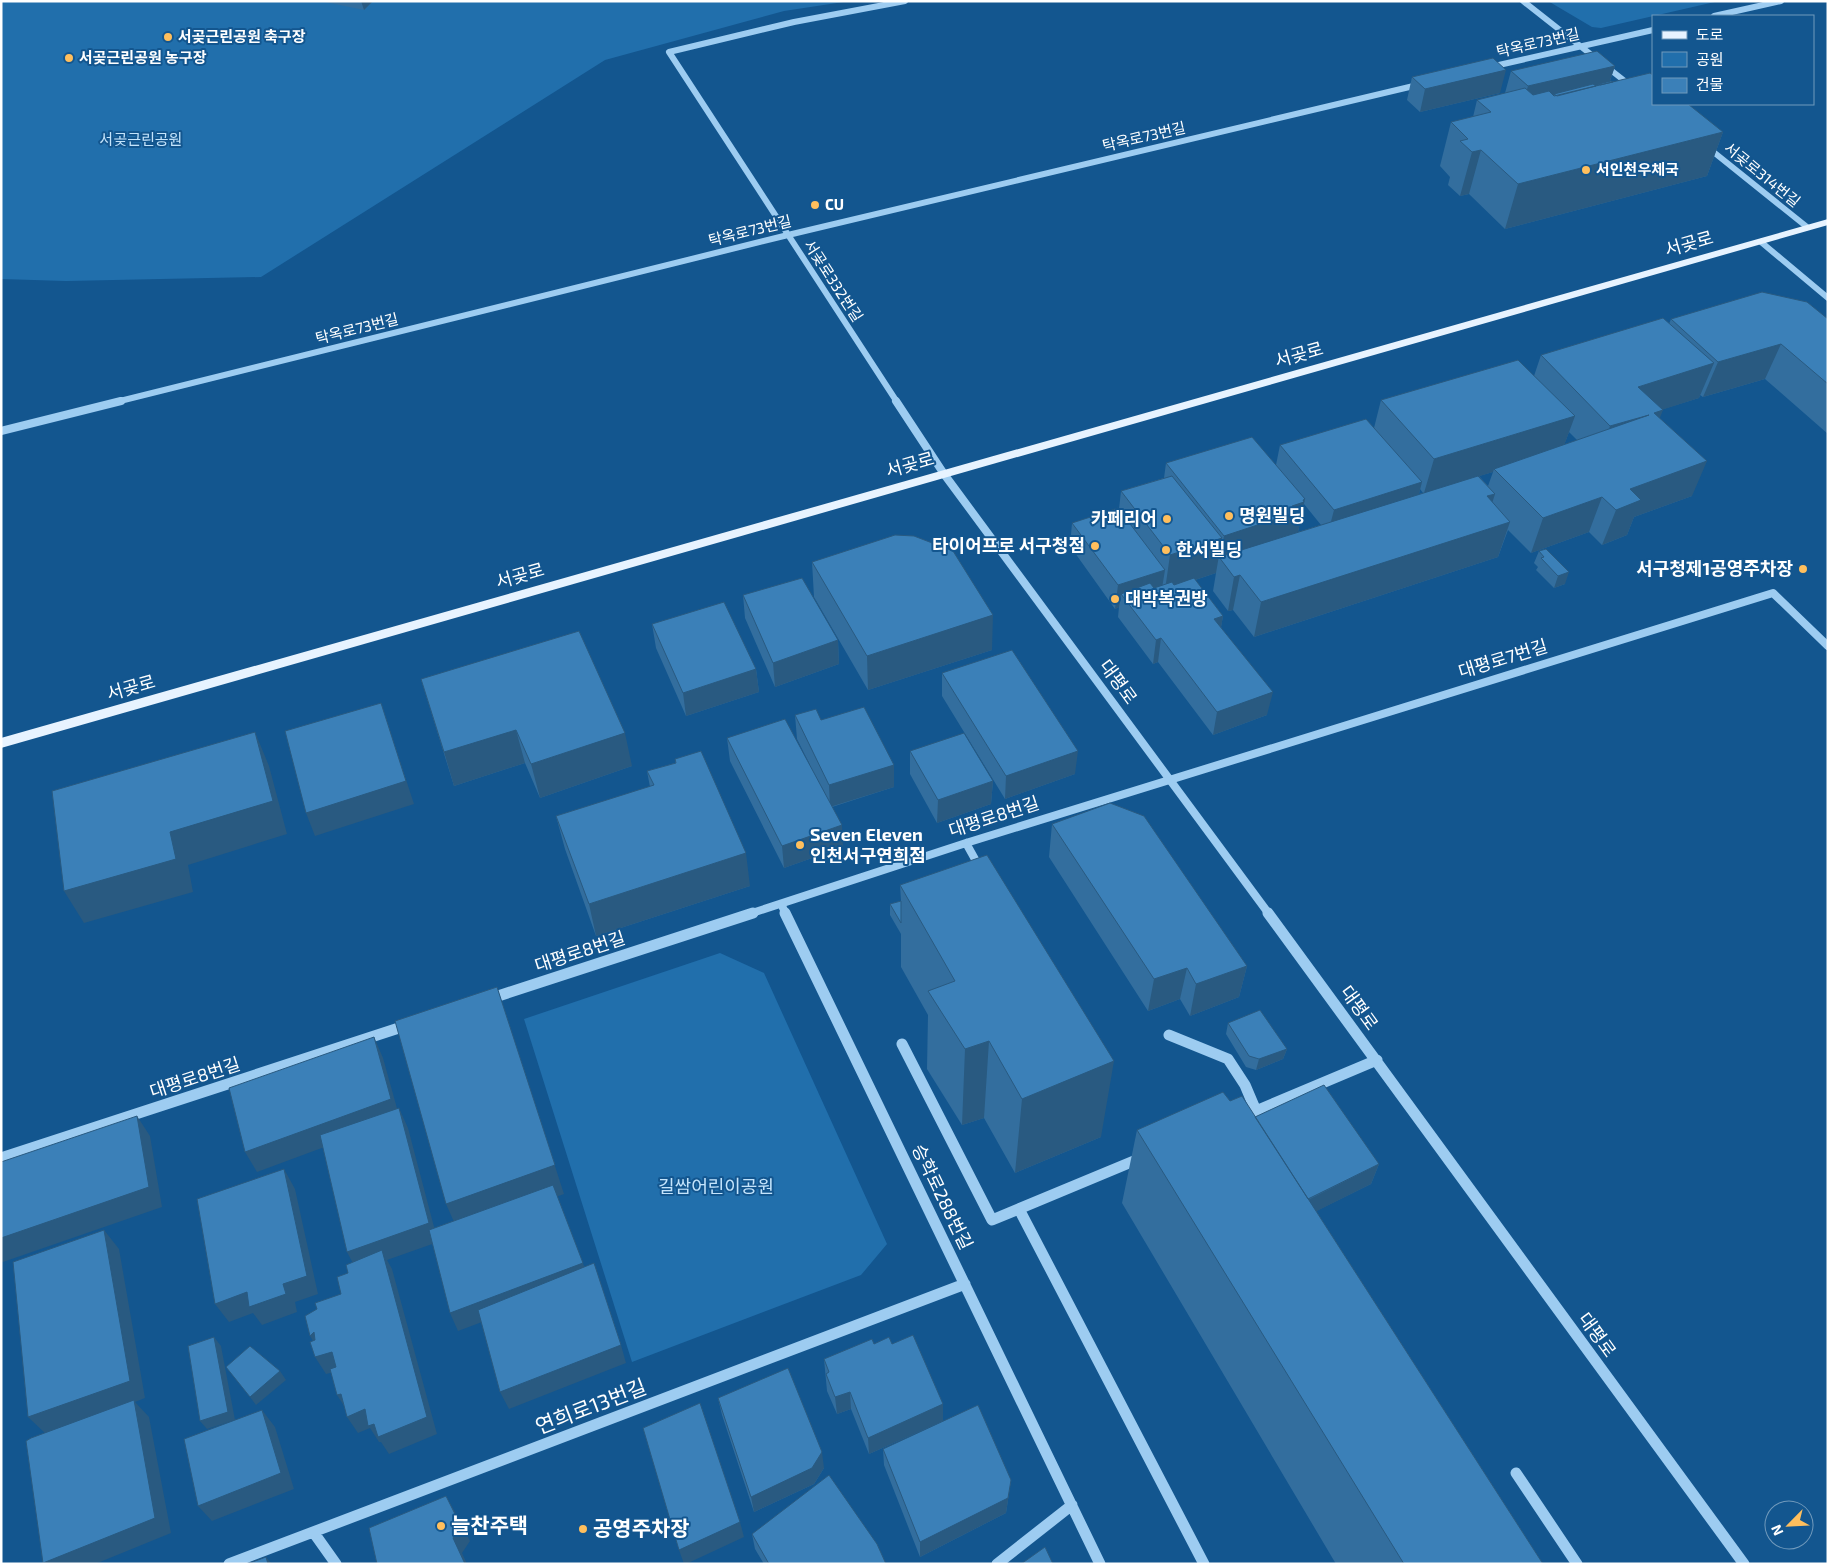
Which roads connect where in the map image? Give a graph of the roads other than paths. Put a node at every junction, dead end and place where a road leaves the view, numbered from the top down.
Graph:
1 (905, 1) edge
2 (1523, 1) edge
3 (1781, 1) edge
4 (1718, 15) edge
5 (1652, 30) edge
6 (1580, 46) junction
7 (1484, 69) edge
8 (1426, 83) edge
9 (1639, 92) edge
10 (1700, 141) edge
11 (1828, 222) edge
12 (1807, 227) junction
13 (788, 235) junction
14 (1760, 242) junction
15 (1828, 298) edge
16 (1, 431) edge
17 (944, 474) junction
18 (1828, 646) edge
19 (1, 743) edge
20 (1169, 779) junction
21 (966, 843) junction
22 (985, 877) edge
23 (781, 904) junction
24 (480, 1002) edge
25 (414, 1023) edge
26 (1169, 1035) dead end
27 (902, 1044) dead end
28 (1377, 1060) junction
29 (1256, 1111) junction
30 (1238, 1119) edge
31 (1156, 1153) edge
32 (1, 1158) edge
33 (1019, 1209) junction
34 (965, 1284) junction
35 (1516, 1473) dead end
36 (1072, 1505) junction
37 (314, 1533) junction
38 (229, 1564) edge
39 (336, 1564) edge
40 (997, 1564) edge
41 (1100, 1564) edge
42 (1204, 1564) edge
43 (1577, 1564) edge
44 (1744, 1564) edge

1 - 13 street, 서곶로332번길
2 - 6 street
3 - 4 street
5 - 6 street, 탁옥로73번길
6 - 7 street, 탁옥로73번길
6 - 9 street
8 - 13 street, 탁옥로73번길
10 - 12 street, 서곶로314번길
11 - 12 main road, 서곶로
12 - 14 main road, 서곶로
13 - 16 street, 탁옥로73번길
13 - 17 street, 서곶로332번길
14 - 15 street
14 - 17 main road, 서곶로
17 - 19 main road, 서곶로
17 - 20 street, 대평로
18 - 20 street, 대평로7번길
20 - 21 street, 대평로8번길
20 - 28 street, 대평로
21 - 22 street
21 - 23 street, 대평로8번길
23 - 24 street, 대평로8번길
23 - 34 street, 승학로288번길
25 - 32 street, 대평로8번길
26 - 29 street
27 - 33 street
28 - 29 street
28 - 44 street, 대평로
29 - 30 street
31 - 33 street
33 - 42 street
34 - 36 street, 승학로288번길
34 - 37 street, 연희로13번길
35 - 43 street
36 - 40 street
36 - 41 street, 승학로288번길
37 - 38 street, 연희로13번길
37 - 39 street

